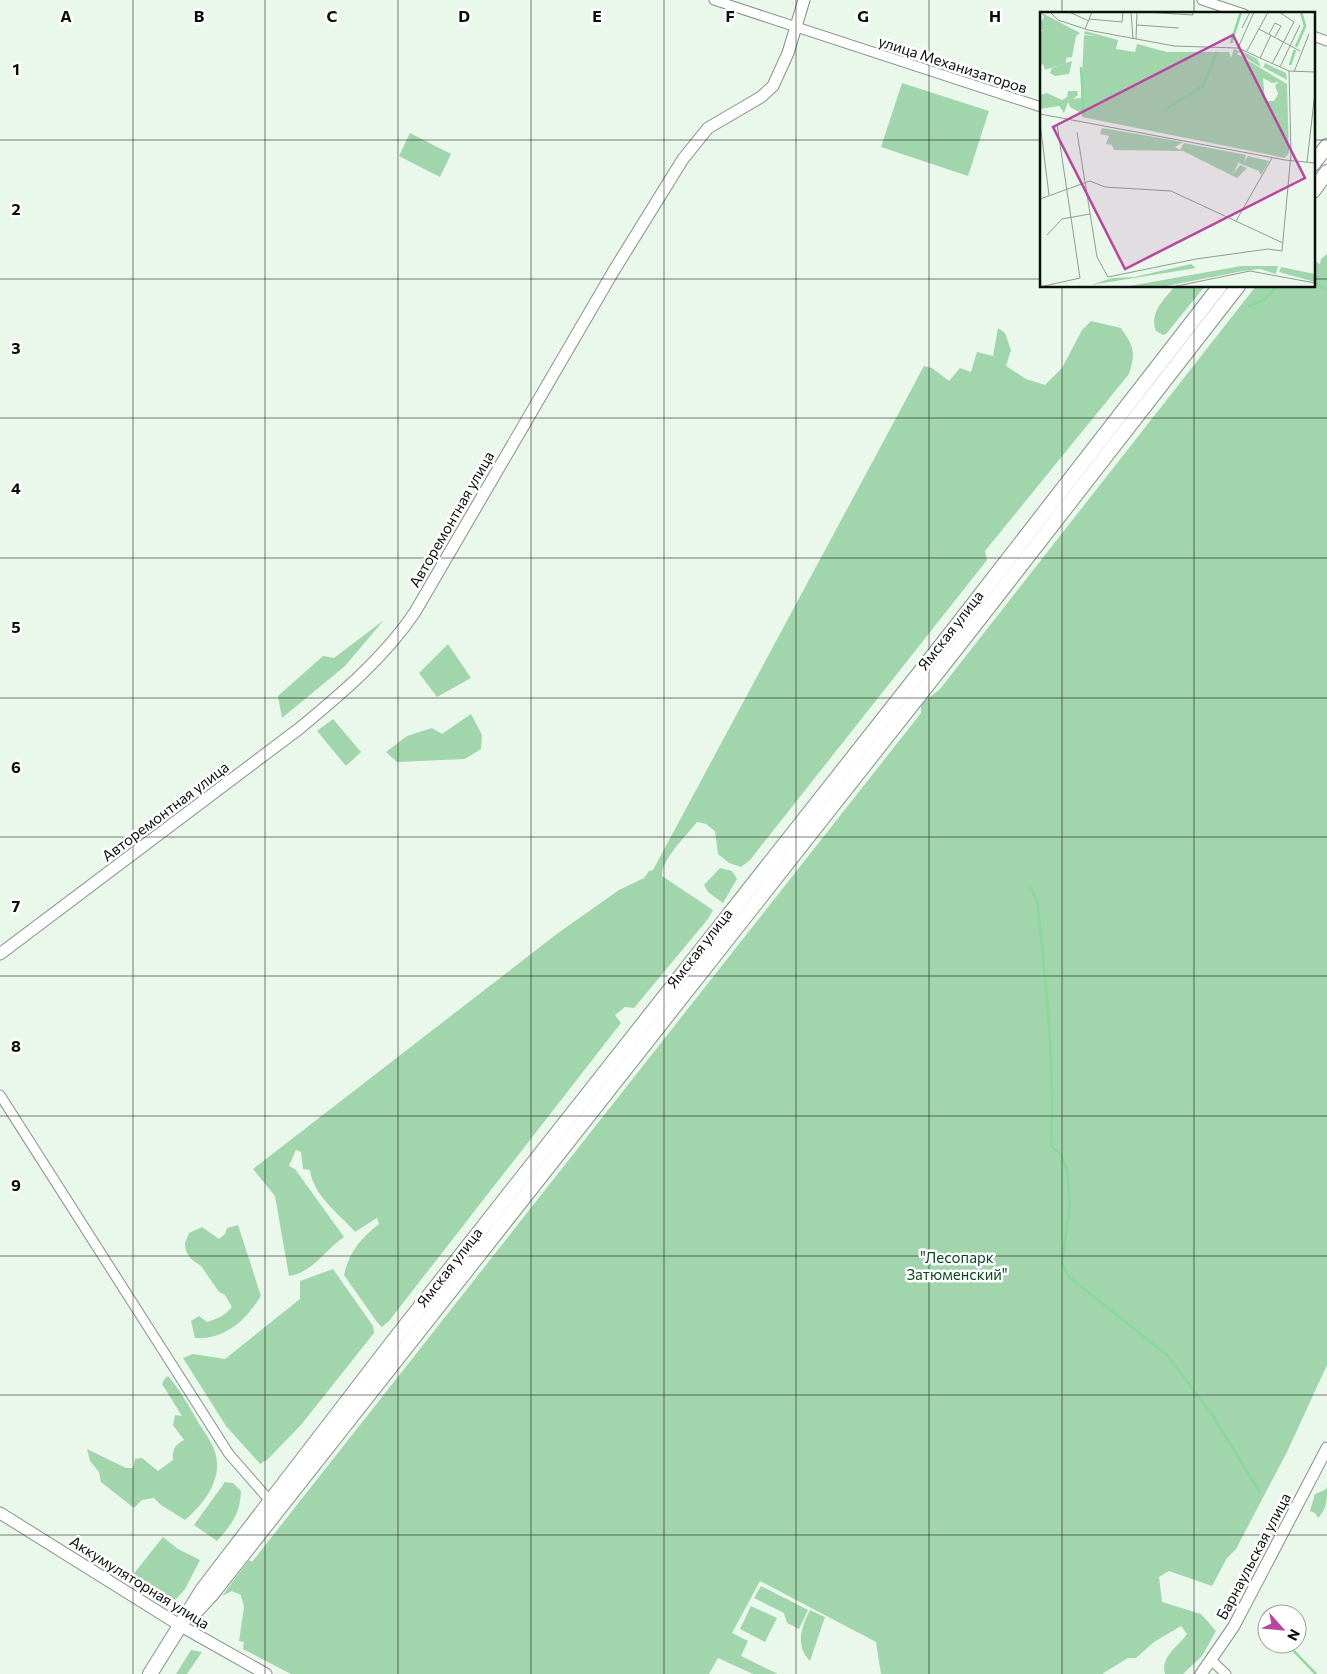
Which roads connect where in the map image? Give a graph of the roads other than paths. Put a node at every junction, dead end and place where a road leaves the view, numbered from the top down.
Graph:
1 (714, 0) edge
2 (804, 0) edge
3 (1202, 0) edge
4 (1238, 12) edge
5 (796, 26) junction
6 (1314, 36) edge
7 (1327, 41) edge
8 (1040, 107) edge
9 (1327, 146) edge
10 (1314, 163) edge
11 (1327, 172) edge
12 (1314, 190) edge
13 (1218, 288) edge
14 (1236, 288) edge
15 (0, 954) edge
16 (0, 1095) edge
17 (553, 1150) junction
18 (1327, 1448) edge
19 (270, 1501) junction
20 (0, 1513) edge
21 (180, 1626) junction
22 (1212, 1661) junction
23 (150, 1674) edge
24 (266, 1674) edge
25 (1201, 1674) edge
26 (1226, 1674) edge

1 - 5 street, улица Механизаторов
2 - 5 street, Авторемонтная улица
3 - 4 street
5 - 8 street, улица Механизаторов
5 - 15 street, Авторемонтная улица
6 - 7 street
9 - 10 main road
11 - 12 main road
13 - 17 main road, Ямская улица
14 - 17 main road, Ямская улица
16 - 19 street
17 - 19 main road, Ямская улица
17 - 21 main road, Ямская улица
18 - 22 street, Барнаульская улица
19 - 21 main road, Ямская улица
20 - 21 street, Аккумуляторная улица
21 - 23 main road, Ямская улица
21 - 24 street, Аккумуляторная улица
22 - 25 street, Барнаульская улица
22 - 26 street

